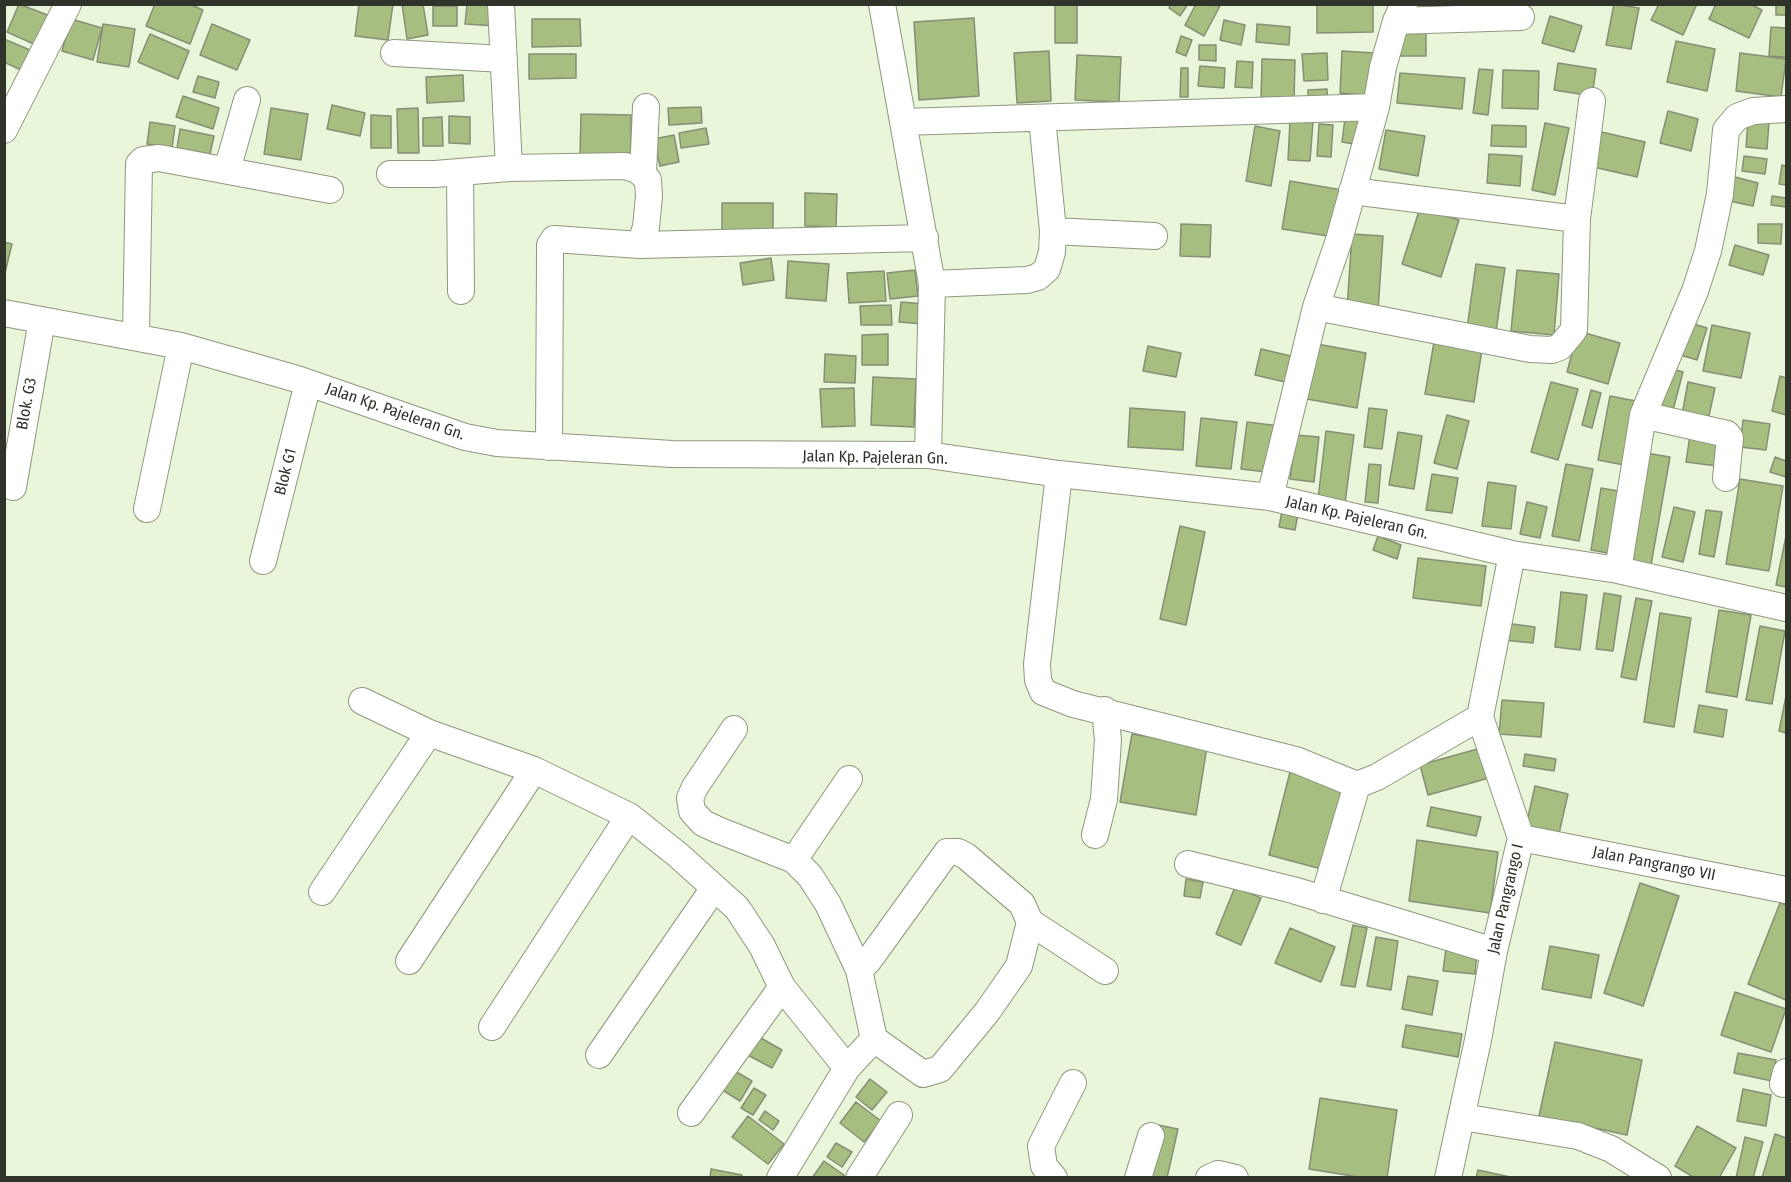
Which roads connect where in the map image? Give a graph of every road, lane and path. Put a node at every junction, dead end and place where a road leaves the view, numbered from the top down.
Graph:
1 (68, 4) edge
2 (501, 4) edge
3 (882, 4) edge
4 (1400, 13) edge
5 (1521, 17) dead end
6 (394, 54) dead end
7 (504, 59) junction
8 (247, 100) dead end
9 (1592, 101) dead end
10 (646, 107) dead end
11 (1376, 107) junction
12 (1786, 109) edge
13 (1042, 118) junction
14 (903, 122) junction
15 (4, 130) edge
16 (509, 168) junction
17 (227, 170) junction
18 (460, 172) junction
19 (643, 173) junction
20 (390, 174) dead end
21 (330, 190) dead end
22 (1352, 191) junction
23 (1577, 219) junction
24 (1053, 231) junction
25 (1154, 236) dead end
26 (925, 238) junction
27 (640, 245) junction
28 (932, 284) junction
29 (461, 291) dead end
30 (1316, 307) junction
31 (4, 313) edge
32 (42, 320) junction
33 (136, 336) junction
34 (182, 346) junction
35 (308, 383) junction
36 (1643, 415) junction
37 (549, 447) junction
38 (928, 455) junction
39 (1059, 474) junction
40 (1726, 478) dead end
41 (13, 487) dead end
42 (1270, 497) junction
43 (147, 509) dead end
44 (1512, 554) junction
45 (263, 561) dead end
46 (1618, 570) junction
47 (1786, 608) edge
48 (362, 701) dead end
49 (1105, 710) junction
50 (1480, 717) junction
51 (734, 729) dead end
52 (429, 733) junction
53 (534, 771) junction
54 (849, 779) dead end
55 (1357, 785) junction
56 (629, 816) junction
57 (1095, 835) dead end
58 (1521, 838) junction
59 (794, 860) junction
60 (1188, 864) dead end
61 (714, 888) junction
62 (1786, 890) edge
63 (322, 892) dead end
64 (1323, 900) junction
65 (1030, 922) junction
66 (1494, 951) junction
67 (409, 961) dead end
68 (859, 970) junction
69 (1105, 971) dead end
70 (782, 987) junction
71 (492, 1028) dead end
72 (873, 1039) junction
73 (599, 1055) dead end
74 (847, 1068) junction
75 (1073, 1083) dead end
76 (691, 1113) dead end
77 (899, 1115) dead end
78 (1462, 1117) junction
79 (1151, 1136) dead end
80 (780, 1178) edge
81 (859, 1178) edge
82 (1054, 1178) edge
83 (1138, 1178) edge
84 (1209, 1178) edge
85 (1235, 1178) edge
86 (1448, 1178) edge
87 (1658, 1178) edge

1 - 15 street
2 - 7 street
3 - 14 street
4 - 5 street
4 - 11 street
6 - 7 street
7 - 16 street
8 - 17 street
9 - 23 street
10 - 19 street
11 - 13 street
11 - 22 street
12 - 36 street
13 - 14 street
13 - 24 street
14 - 26 street
16 - 18 street
16 - 19 street
17 - 21 street
17 - 33 street
18 - 20 street
18 - 29 street
19 - 27 street
22 - 23 street
22 - 30 street
23 - 30 street
24 - 25 street
24 - 28 street
26 - 27 street
26 - 28 street
27 - 37 street
28 - 38 street
30 - 42 street
31 - 32 street, Jalan Kp. Pajeleran Gn.
32 - 33 street, Jalan Kp. Pajeleran Gn.
32 - 41 street, Blok. G3
33 - 34 street, Jalan Kp. Pajeleran Gn.
34 - 35 street, Jalan Kp. Pajeleran Gn.
34 - 43 street
35 - 37 street, Jalan Kp. Pajeleran Gn.
35 - 45 street, Blok G1
36 - 40 street
36 - 46 street
37 - 38 street, Jalan Kp. Pajeleran Gn.
38 - 39 street, Jalan Kp. Pajeleran Gn.
39 - 42 street, Jalan Kp. Pajeleran Gn.
39 - 49 street
42 - 44 street, Jalan Kp. Pajeleran Gn.
44 - 46 street, Jalan Kp. Pajeleran Gn.
44 - 50 street, Jalan Pangrango I
46 - 47 street, Jalan Kp. Pajeleran Gn.
48 - 52 street
49 - 55 street
49 - 57 street
50 - 55 street
50 - 58 street, Jalan Pangrango I
51 - 59 street
52 - 53 street
52 - 63 street
53 - 56 street
53 - 67 street
54 - 59 street
55 - 64 street
56 - 61 street
56 - 71 street
58 - 62 street, Jalan Pangrango VII
58 - 66 street, Jalan Pangrango I
59 - 68 street
60 - 64 street
61 - 70 street
61 - 73 street
64 - 66 street
65 - 68 street
65 - 69 street
65 - 72 street
66 - 78 street, Jalan Pangrango I
68 - 72 street
70 - 74 street
70 - 76 street
72 - 74 street
74 - 80 street
75 - 82 street
77 - 81 street
78 - 86 street, Jalan Pangrango I
78 - 87 street
79 - 83 street
84 - 85 street

